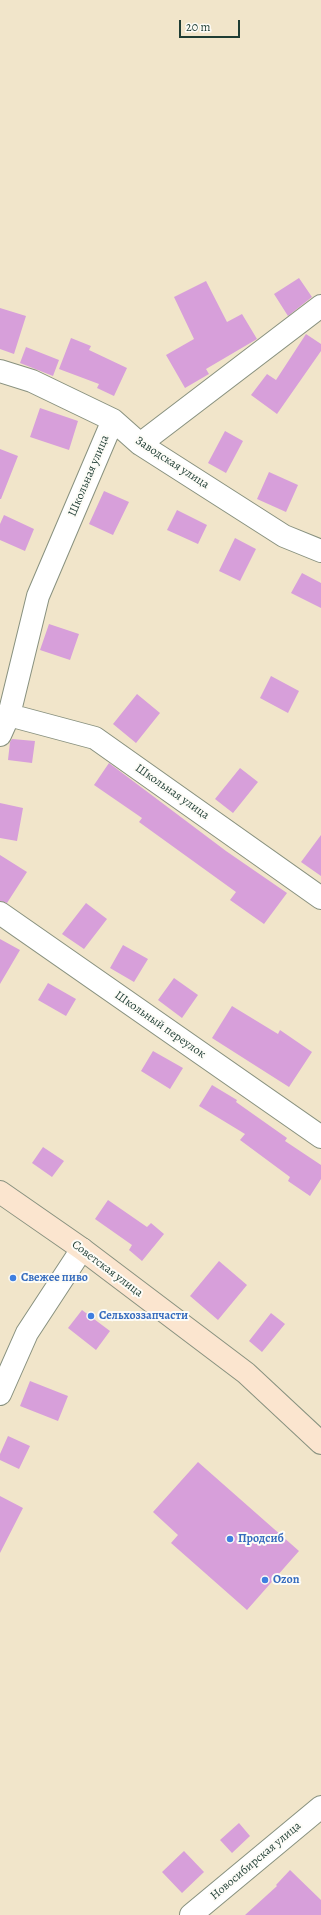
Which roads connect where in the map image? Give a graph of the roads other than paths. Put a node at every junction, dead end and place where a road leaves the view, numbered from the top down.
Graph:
1 (321, 306) edge
2 (0, 371) edge
3 (113, 420) junction
4 (140, 444) junction
5 (321, 551) edge
6 (9, 715) junction
7 (0, 735) edge
8 (321, 898) edge
9 (0, 913) edge
10 (321, 1137) edge
11 (0, 1192) edge
12 (82, 1249) junction
13 (0, 1394) edge
14 (321, 1443) edge
15 (321, 1807) edge
16 (191, 1915) edge

1 - 4 street
2 - 3 street, Заводская улица
3 - 4 street, Заводская улица
3 - 6 street, Школьная улица
4 - 5 street, Заводская улица
6 - 7 street, Школьная улица
6 - 8 street, Школьная улица
9 - 10 street, Школьный переулок
11 - 12 main road, Советская улица
12 - 13 street
12 - 14 main road, Советская улица
15 - 16 street, Новосибирская улица

